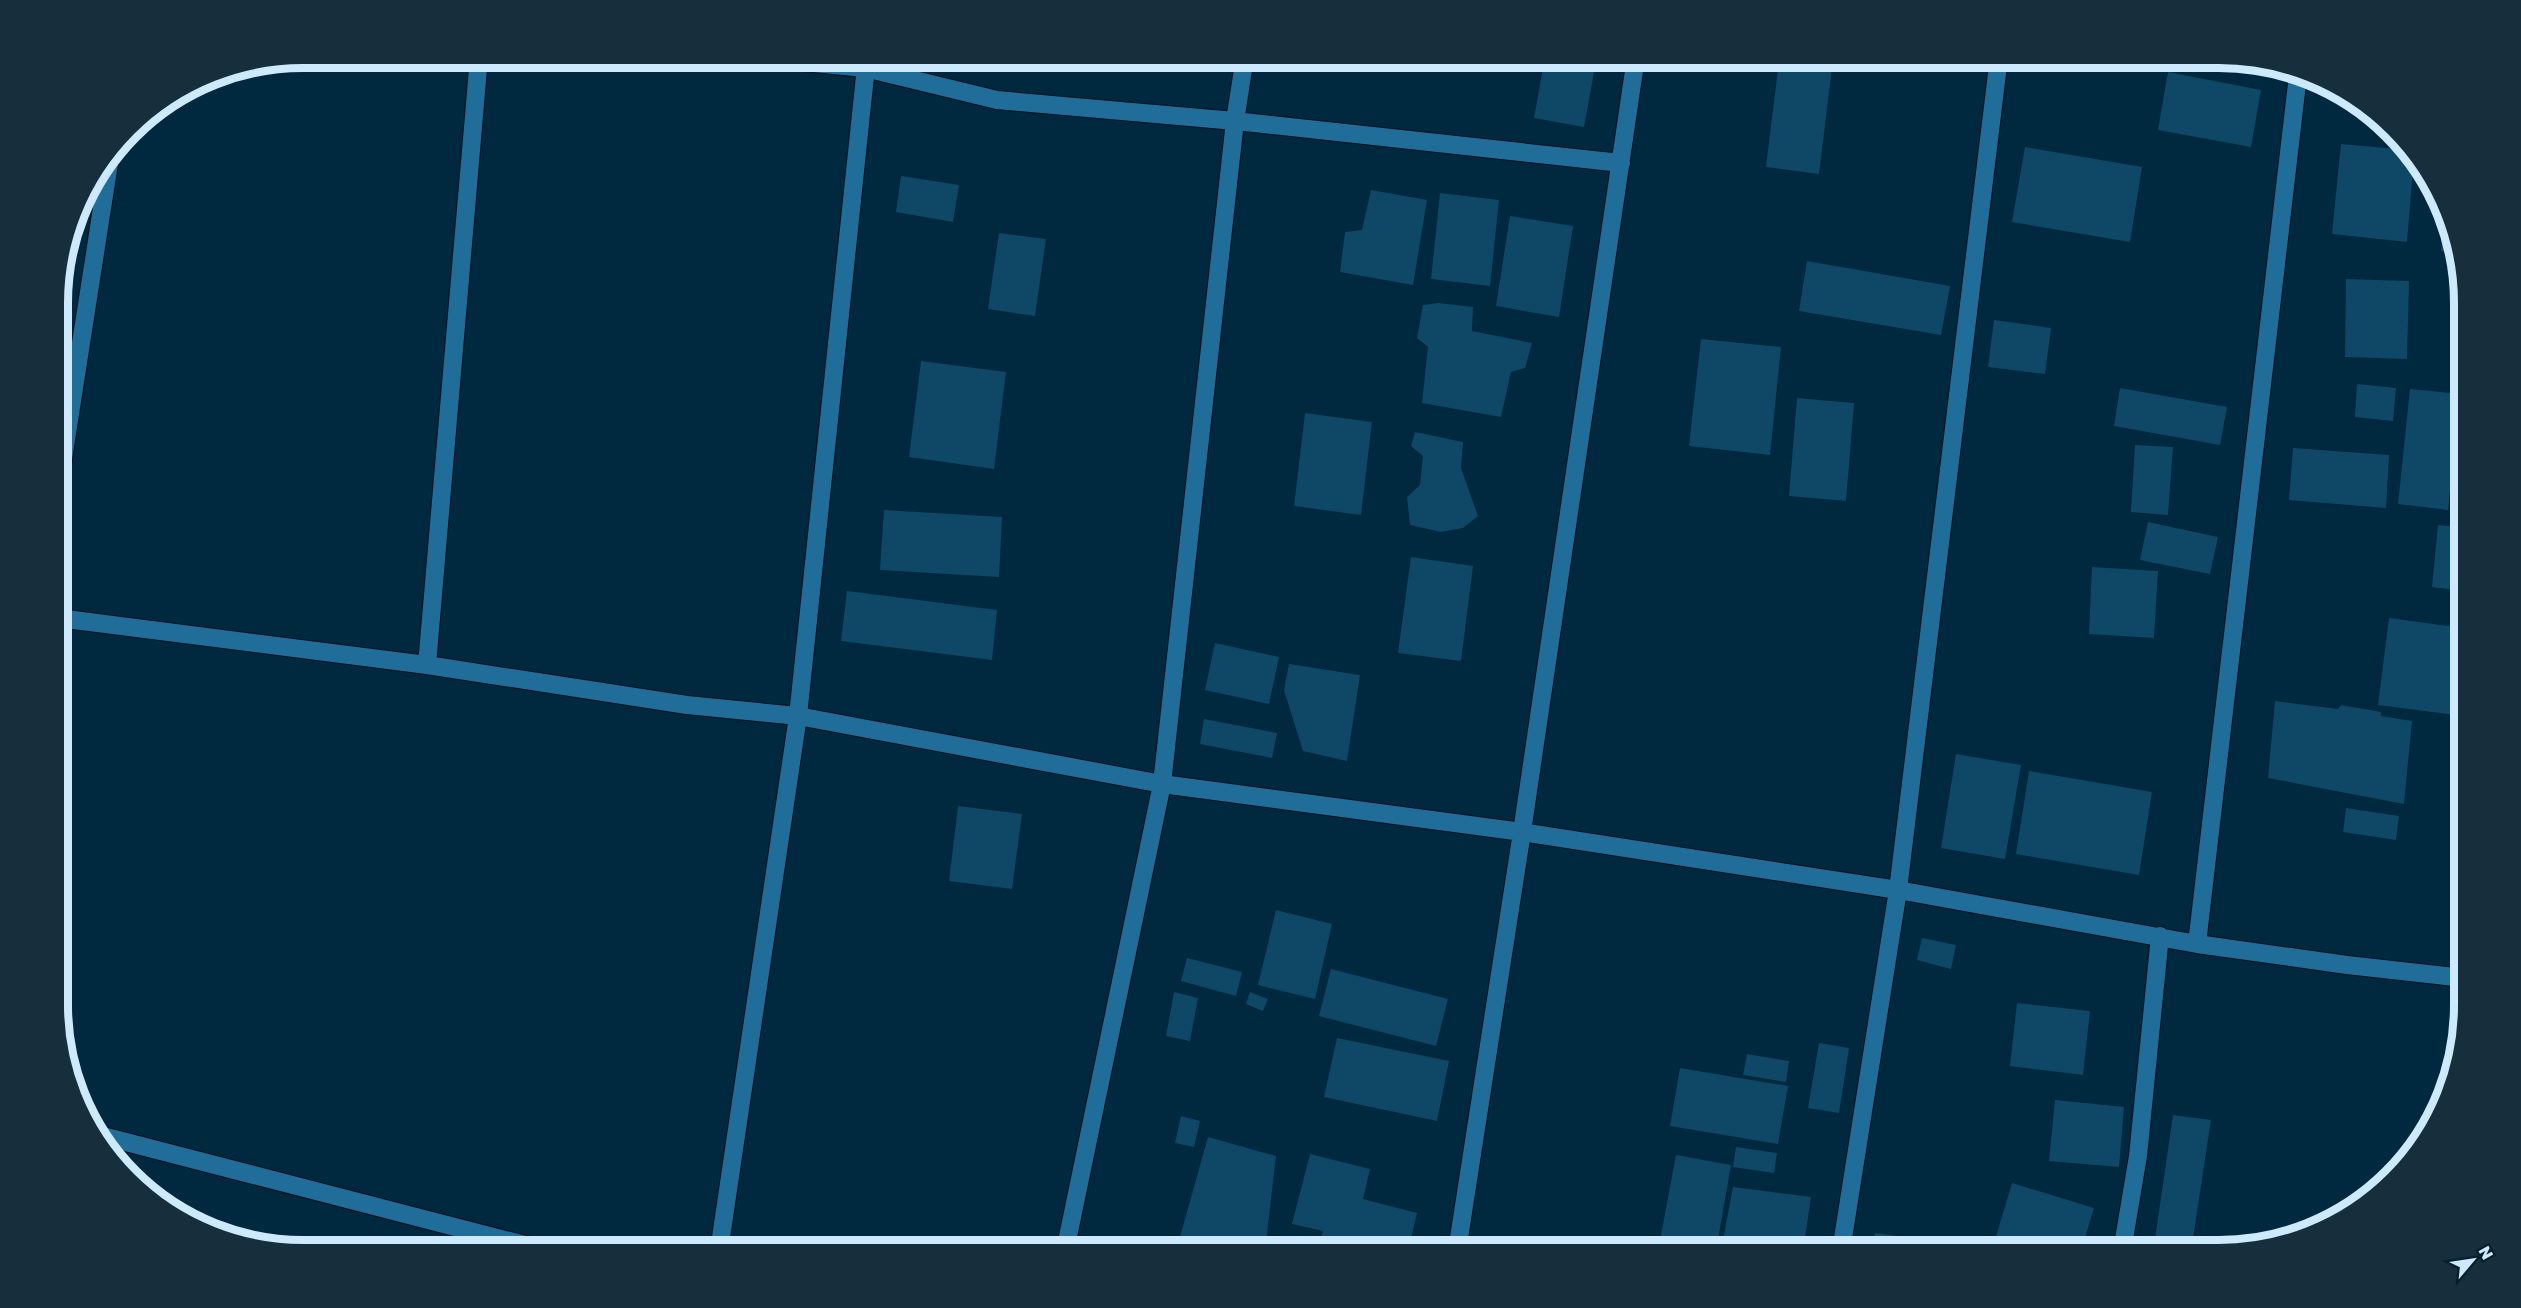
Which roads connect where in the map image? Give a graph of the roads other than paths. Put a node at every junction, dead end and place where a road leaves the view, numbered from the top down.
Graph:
1 (478, 68) edge
2 (865, 68) edge
3 (887, 68) edge
4 (1243, 68) edge
5 (1634, 68) edge
6 (1999, 68) edge
7 (2297, 81) edge
8 (1235, 121) junction
9 (1621, 163) junction
10 (108, 171) edge
11 (68, 427) edge
12 (68, 619) edge
13 (427, 665) junction
14 (798, 716) junction
15 (1162, 784) junction
16 (1522, 832) junction
17 (1899, 890) junction
18 (2160, 936) junction
19 (2197, 944) junction
20 (2454, 977) edge
21 (108, 1137) edge
22 (505, 1240) edge
23 (721, 1240) edge
24 (1067, 1240) edge
25 (1459, 1240) edge
26 (1843, 1240) edge
27 (2124, 1240) edge

1 - 13 street
2 - 14 street
3 - 8 street
4 - 8 street
5 - 9 street
6 - 17 street
7 - 19 street
8 - 9 street
8 - 15 street
9 - 16 street
10 - 11 street
12 - 13 street
13 - 14 street
14 - 15 street
14 - 23 street
15 - 16 street
15 - 24 street
16 - 17 street
16 - 25 street
17 - 18 street
17 - 26 street
18 - 19 street
18 - 27 street
19 - 20 street
21 - 22 street

